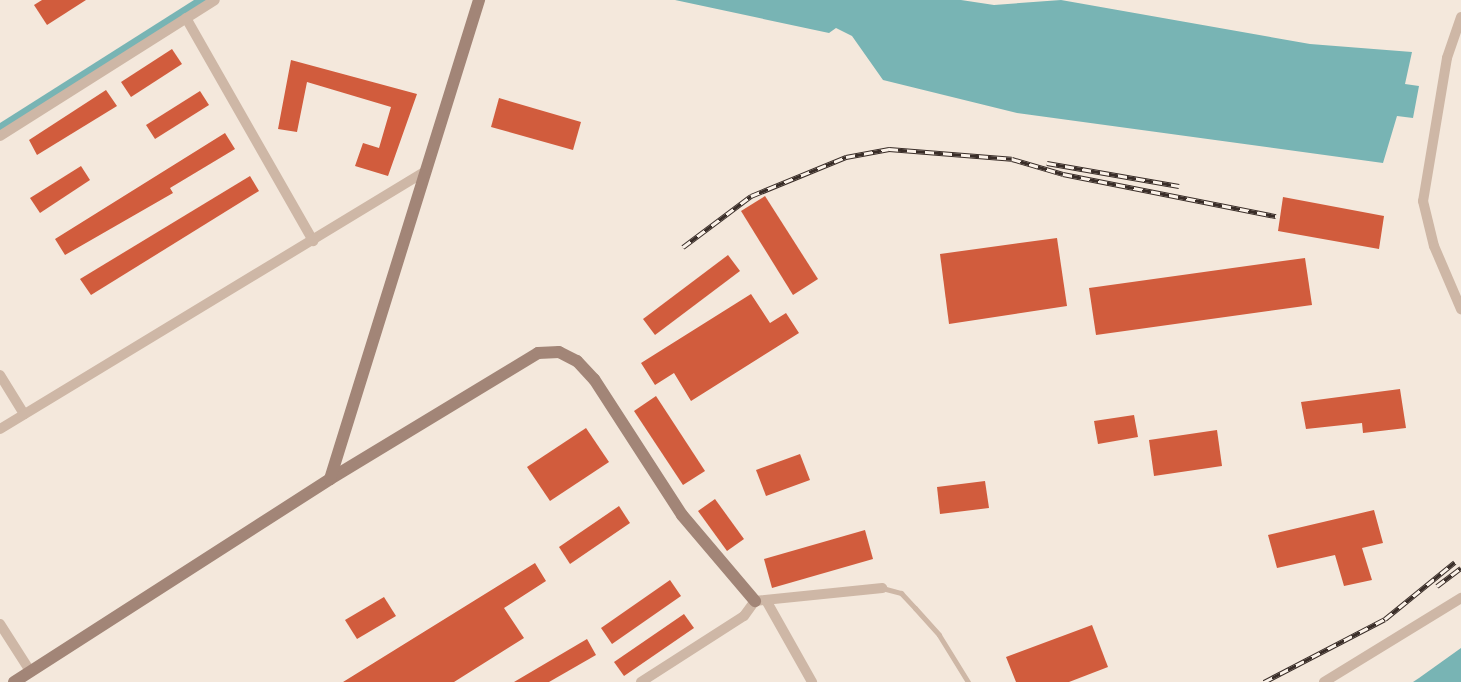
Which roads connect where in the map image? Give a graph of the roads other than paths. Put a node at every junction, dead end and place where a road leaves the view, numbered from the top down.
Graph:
1 (215, 0) edge
2 (479, 0) edge
3 (1461, 17) edge
4 (186, 18) junction
5 (0, 136) edge
6 (422, 173) junction
7 (313, 241) junction
8 (1461, 309) edge
9 (0, 375) edge
10 (24, 414) junction
11 (0, 429) edge
12 (330, 479) junction
13 (882, 588) joint
14 (1461, 598) edge
15 (761, 601) junction
16 (0, 624) edge
17 (30, 671) junction
18 (14, 682) edge
19 (641, 682) edge
20 (812, 682) edge
21 (968, 682) edge
22 (1324, 682) edge

1 - 4 street
2 - 6 main road
3 - 8 street
4 - 5 street
4 - 7 street
6 - 7 street
6 - 12 main road
7 - 10 street
9 - 10 street
10 - 11 street
12 - 15 main road
12 - 17 main road
13 - 15 street
13 - 21 lane
14 - 22 street
15 - 19 street
15 - 20 street
16 - 17 street
17 - 18 main road

